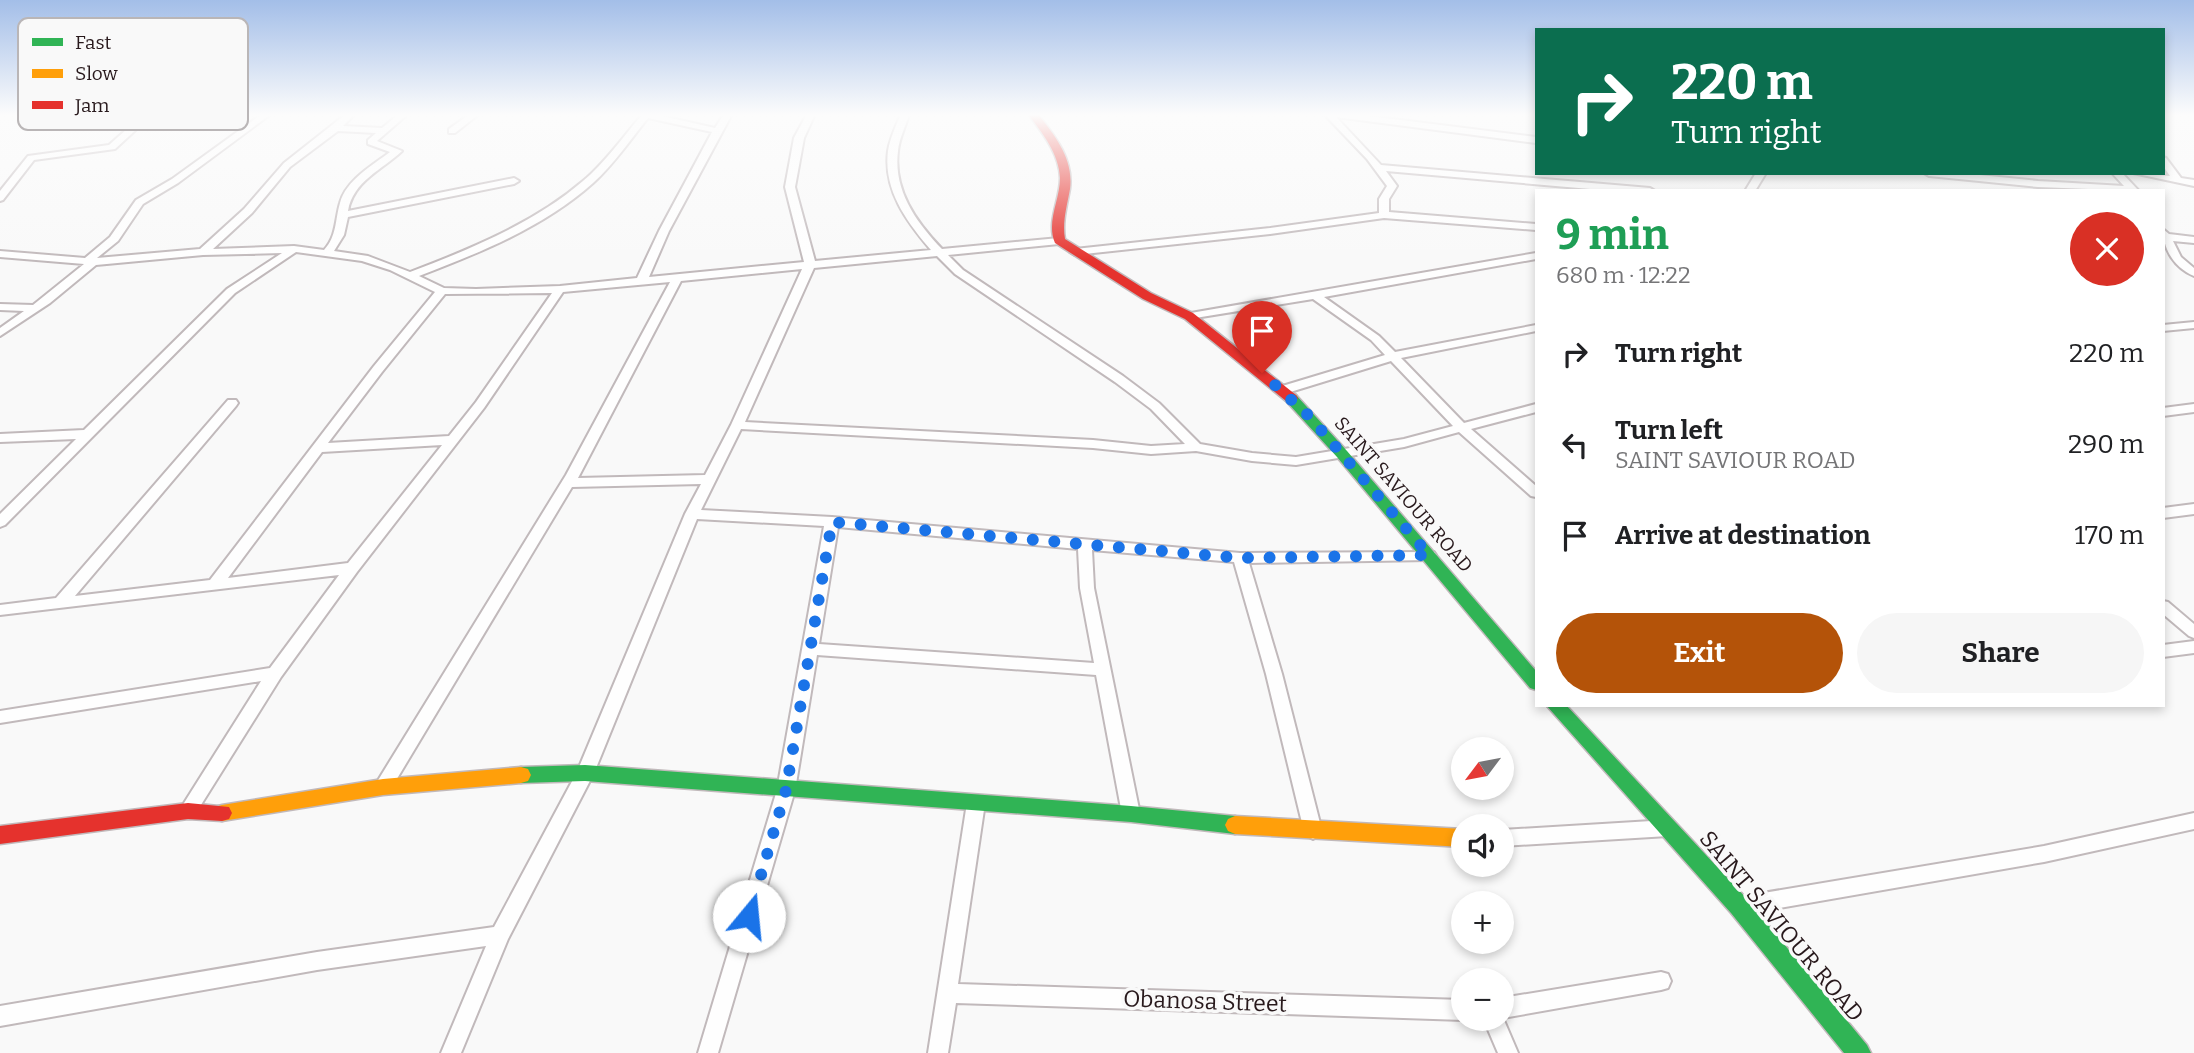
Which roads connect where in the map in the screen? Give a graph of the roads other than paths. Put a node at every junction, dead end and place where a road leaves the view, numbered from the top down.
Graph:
1 (27, 163) edge
2 (200, 163) edge
3 (289, 163) edge
4 (381, 163) edge
5 (607, 163) edge
6 (701, 163) edge
7 (794, 163) edge
8 (893, 163) edge
9 (1062, 163) edge
10 (1374, 163) edge
11 (2165, 163) edge
12 (1378, 168) junction
13 (1949, 175) edge
14 (2120, 175) edge
15 (2149, 175) edge
16 (2178, 180) junction
17 (514, 181) dead end
18 (2194, 183) edge
19 (1626, 189) edge
20 (2117, 189) edge
21 (2132, 189) edge
22 (0, 198) edge
23 (344, 215) junction
24 (1384, 215) junction
25 (1535, 227) edge
26 (2165, 237) edge
27 (2194, 240) edge
28 (1059, 241) junction
29 (294, 249) junction
30 (203, 252) junction
31 (939, 252) junction
32 (1075, 252) junction
33 (327, 253) junction
34 (0, 254) edge
35 (1535, 256) edge
36 (90, 261) junction
37 (810, 264) junction
38 (2194, 273) edge
39 (409, 276) junction
40 (677, 278) junction
41 (642, 280) junction
42 (560, 289) junction
43 (442, 291) junction
44 (1316, 296) junction
45 (0, 307) edge
46 (34, 308) junction
47 (1189, 316) junction
48 (2194, 325) edge
49 (1535, 328) edge
50 (2165, 328) edge
51 (0, 333) edge
52 (1394, 356) junction
53 (1283, 390) junction
54 (232, 403) dead end
55 (1535, 408) edge
56 (2194, 408) edge
57 (2165, 412) edge
58 (737, 425) junction
59 (1462, 428) junction
60 (90, 434) junction
61 (0, 438) edge
62 (453, 440) junction
63 (1196, 447) junction
64 (318, 448) junction
65 (1342, 454) junction
66 (710, 479) junction
67 (568, 483) junction
68 (1535, 492) edge
69 (2194, 509) edge
70 (2165, 513) edge
71 (692, 514) junction
72 (1, 520) edge
73 (832, 522) junction
74 (1085, 545) junction
75 (1429, 555) junction
76 (1240, 558) junction
77 (352, 568) junction
78 (215, 584) junction
79 (60, 603) junction
80 (2165, 608) edge
81 (0, 610) edge
82 (2194, 632) edge
83 (2194, 648) edge
84 (810, 649) junction
85 (2165, 651) edge
86 (1103, 670) junction
87 (275, 673) junction
88 (1535, 682) edge
89 (1557, 707) edge
90 (0, 717) edge
91 (585, 773) junction
92 (383, 787) junction
93 (786, 790) junction
94 (976, 803) junction
95 (188, 811) junction
96 (1131, 814) junction
97 (2194, 821) edge
98 (1668, 828) junction
99 (1313, 831) junction
100 (0, 835) edge
101 (1451, 837) edge
102 (1514, 837) edge
103 (1739, 906) junction
104 (500, 935) junction
105 (1661, 981) dead end
106 (947, 993) junction
107 (1514, 1007) edge
108 (1451, 1010) edge
109 (0, 1016) edge
110 (1499, 1031) edge
111 (451, 1053) edge
112 (708, 1053) edge
113 (938, 1053) edge
114 (1508, 1053) edge
115 (1859, 1053) edge

1 - 22 street
2 - 36 street
3 - 30 street
4 - 23 street
5 - 39 street
6 - 41 street
7 - 37 street
8 - 31 street
9 - 28 street
10 - 12 street
11 - 16 street
12 - 19 street
12 - 24 street
13 - 20 street
14 - 21 street
15 - 16 street
16 - 18 street
17 - 23 street
23 - 33 street
24 - 25 street
24 - 32 street
26 - 27 street
26 - 38 street
28 - 31 street
28 - 32 street, SAINT SAVIOUR ROAD
29 - 30 street
29 - 33 street
29 - 60 street
30 - 36 street
31 - 37 street
31 - 63 street
32 - 47 street, SAINT SAVIOUR ROAD
33 - 39 street
34 - 36 street
35 - 44 street
36 - 46 street
37 - 40 street
37 - 58 street
39 - 43 street
40 - 41 street
40 - 67 street
41 - 42 street
42 - 43 street
42 - 62 street
43 - 64 street
44 - 47 street
44 - 52 street
45 - 46 street
46 - 51 street
47 - 53 street, SAINT SAVIOUR ROAD
48 - 50 street
49 - 52 street
52 - 53 street
52 - 59 street
53 - 65 street, SAINT SAVIOUR ROAD
54 - 79 street
55 - 59 street
56 - 57 street
58 - 63 street
58 - 66 street
59 - 65 street
59 - 68 street
60 - 61 street
60 - 72 street
62 - 64 street
62 - 77 street
63 - 65 street
64 - 78 street
65 - 75 street, SAINT SAVIOUR ROAD
66 - 67 street
66 - 71 street
67 - 92 street
69 - 70 street
71 - 73 street
71 - 91 street
73 - 74 street
73 - 84 street
74 - 76 street
74 - 86 street
75 - 76 street
75 - 88 street, SAINT SAVIOUR ROAD
76 - 99 street
77 - 78 street
77 - 87 street
78 - 79 street
79 - 81 street
80 - 82 street
83 - 85 street
84 - 86 street
84 - 93 street
86 - 96 street
87 - 90 street
87 - 95 street
89 - 98 street, SAINT SAVIOUR ROAD
91 - 92 street
91 - 93 street
91 - 104 street
92 - 95 street
93 - 94 street
93 - 112 street
94 - 96 street
94 - 106 street
95 - 100 street
96 - 99 street
97 - 103 street
98 - 102 street
98 - 103 street, SAINT SAVIOUR ROAD
99 - 101 street
103 - 115 street, SAINT SAVIOUR ROAD
104 - 109 street
104 - 111 street
105 - 107 street
106 - 108 street, Obanosa Street
106 - 113 street
110 - 114 street

